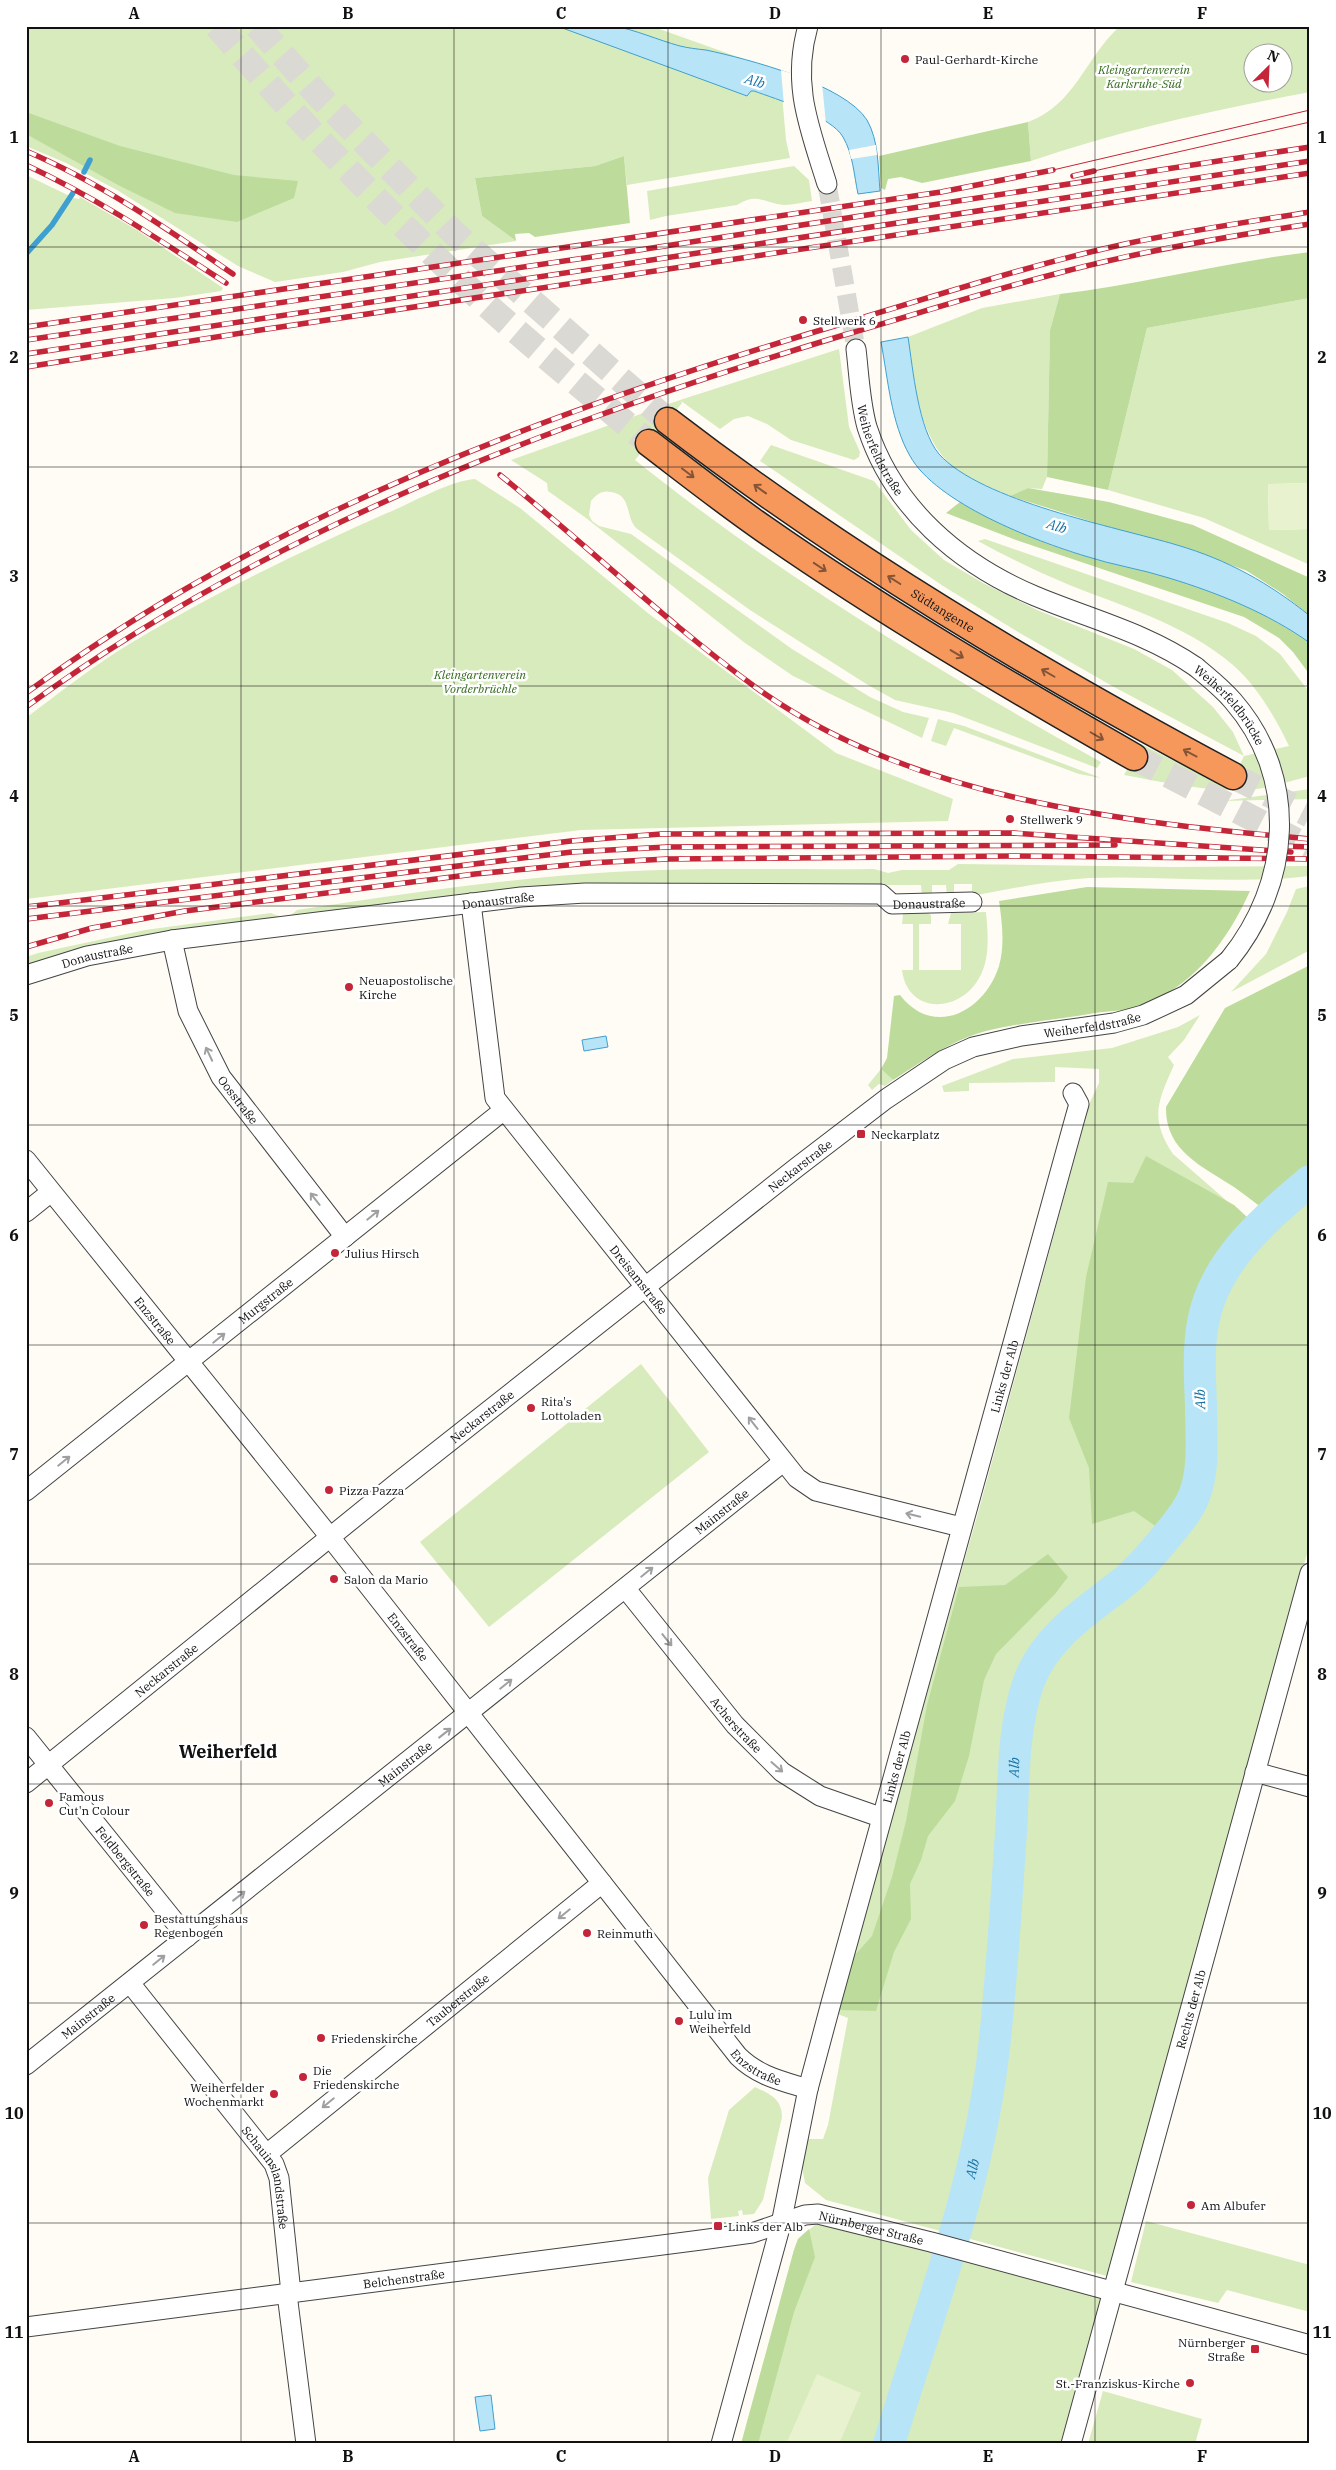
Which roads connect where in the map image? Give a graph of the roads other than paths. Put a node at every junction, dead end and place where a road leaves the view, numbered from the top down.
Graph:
1 (808, 26) edge
2 (827, 184) tunnel mouth
3 (856, 348) tunnel mouth
4 (668, 421) tunnel mouth
5 (649, 443) tunnel mouth
6 (938, 537) joint
7 (1134, 757) tunnel mouth
8 (1233, 776) tunnel mouth
9 (972, 902) dead end
10 (471, 903) junction
11 (172, 940) junction
12 (1229, 960) joint
13 (26, 975) edge
14 (944, 1060) joint
15 (1073, 1093) dead end
16 (504, 1110) junction
17 (26, 1160) edge
18 (51, 1192) junction
19 (26, 1212) edge
20 (345, 1238) junction
21 (646, 1286) junction
22 (189, 1362) junction
23 (783, 1462) junction
24 (26, 1491) edge
25 (961, 1527) junction
26 (330, 1537) junction
27 (1310, 1573) edge
28 (626, 1589) junction
29 (468, 1714) junction
30 (26, 1737) edge
31 (49, 1766) junction
32 (1256, 1772) junction
33 (26, 1784) edge
34 (1310, 1787) edge
35 (880, 1817) junction
36 (602, 1883) junction
37 (187, 1937) junction
38 (130, 1983) junction
39 (26, 2065) edge
40 (808, 2089) junction
41 (266, 2154) junction
42 (781, 2224) junction
43 (1114, 2292) junction
44 (289, 2293) junction
45 (26, 2327) edge
46 (1310, 2345) edge
47 (306, 2444) edge
48 (721, 2444) edge
49 (1071, 2444) edge

1 - 2 street
3 - 6 street, Weiherfeldstraße
8 -> 4 highway, Südtangente
5 -> 7 highway
6 - 12 street, Weiherfeldbrücke, bridge
9 - 10 street, Donaustraße
10 - 11 street, Donaustraße
10 - 16 street, Dreisamstraße
11 - 13 street, Donaustraße
20 -> 11 street, Oosstraße
12 - 14 street, Weiherfeldstraße
14 - 21 street, Neckarstraße
15 - 25 street, Links der Alb
20 -> 16 street, Murgstraße
16 - 21 street, Dreisamstraße
17 - 18 street, Enzstraße
18 - 19 street
18 - 22 street, Enzstraße
22 -> 20 street, Murgstraße
23 -> 21 street, Dreisamstraße
21 - 26 street, Neckarstraße
24 -> 22 street, Murgstraße
22 - 26 street, Enzstraße
25 -> 23 street, Dreisamstraße
28 -> 23 street, Mainstraße
25 - 35 street, Links der Alb
26 - 29 street, Enzstraße
26 - 31 street, Neckarstraße
27 - 32 street, Rechts der Alb
29 -> 28 street, Mainstraße
28 -> 35 street, Acherstraße
29 - 36 street, Enzstraße
37 -> 29 street, Mainstraße
30 - 31 street, Feldbergstraße
31 - 33 street, Neckarstraße
31 - 37 street, Feldbergstraße
32 - 34 street
32 - 43 street, Rechts der Alb
35 - 40 street, Links der Alb
36 - 40 street, Enzstraße
36 -> 41 street, Tauberstraße
38 -> 37 street, Mainstraße
38 - 39 street, Mainstraße
38 - 41 street, Schauinslandstraße
40 - 42 street, Links der Alb
41 - 44 street, Schauinslandstraße
42 - 43 street, Nürnberger Straße
42 - 44 street, Belchenstraße
42 - 48 street, Links der Alb
43 - 46 street, Nürnberger Straße
43 - 49 street, Rechts der Alb
44 - 45 street, Belchenstraße
44 - 47 street, Schauinslandstraße

